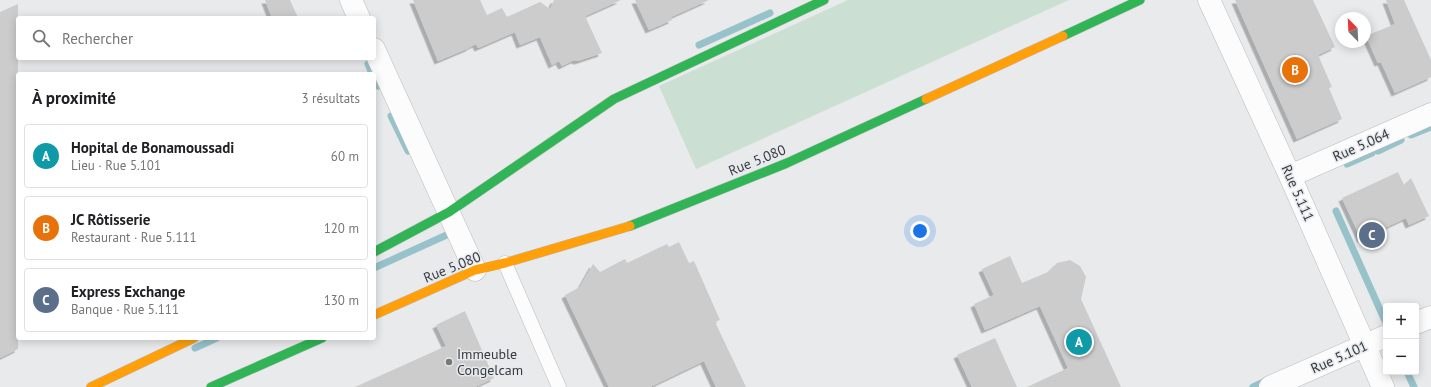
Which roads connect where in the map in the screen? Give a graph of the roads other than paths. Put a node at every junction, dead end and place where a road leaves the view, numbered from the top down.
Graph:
1 (351, 0) edge
2 (824, 0) edge
3 (1140, 0) edge
4 (1208, 0) edge
5 (359, 16) edge
6 (376, 54) edge
7 (1431, 114) edge
8 (1290, 176) junction
9 (449, 212) junction
10 (376, 251) edge
11 (504, 263) junction
12 (475, 270) junction
13 (376, 314) edge
14 (1431, 317) edge
15 (1419, 322) edge
16 (1383, 337) edge
17 (190, 340) edge
18 (317, 340) edge
19 (1366, 345) junction
20 (91, 387) edge
21 (211, 387) edge
22 (559, 387) edge
23 (1270, 387) edge
24 (1383, 387) edge

1 - 5 street
2 - 9 main road
3 - 11 main road, Rue 5.080
4 - 8 street, Rue 5.111
6 - 9 street
7 - 8 street, Rue 5.064
8 - 19 street, Rue 5.111
9 - 10 main road
9 - 12 street
11 - 12 main road, Rue 5.080
11 - 22 lane
12 - 13 main road, Rue 5.080
14 - 15 street
16 - 19 street, Rue 5.101
17 - 20 main road
18 - 21 main road
19 - 23 street, Rue 5.101
19 - 24 street, Rue 5.111

